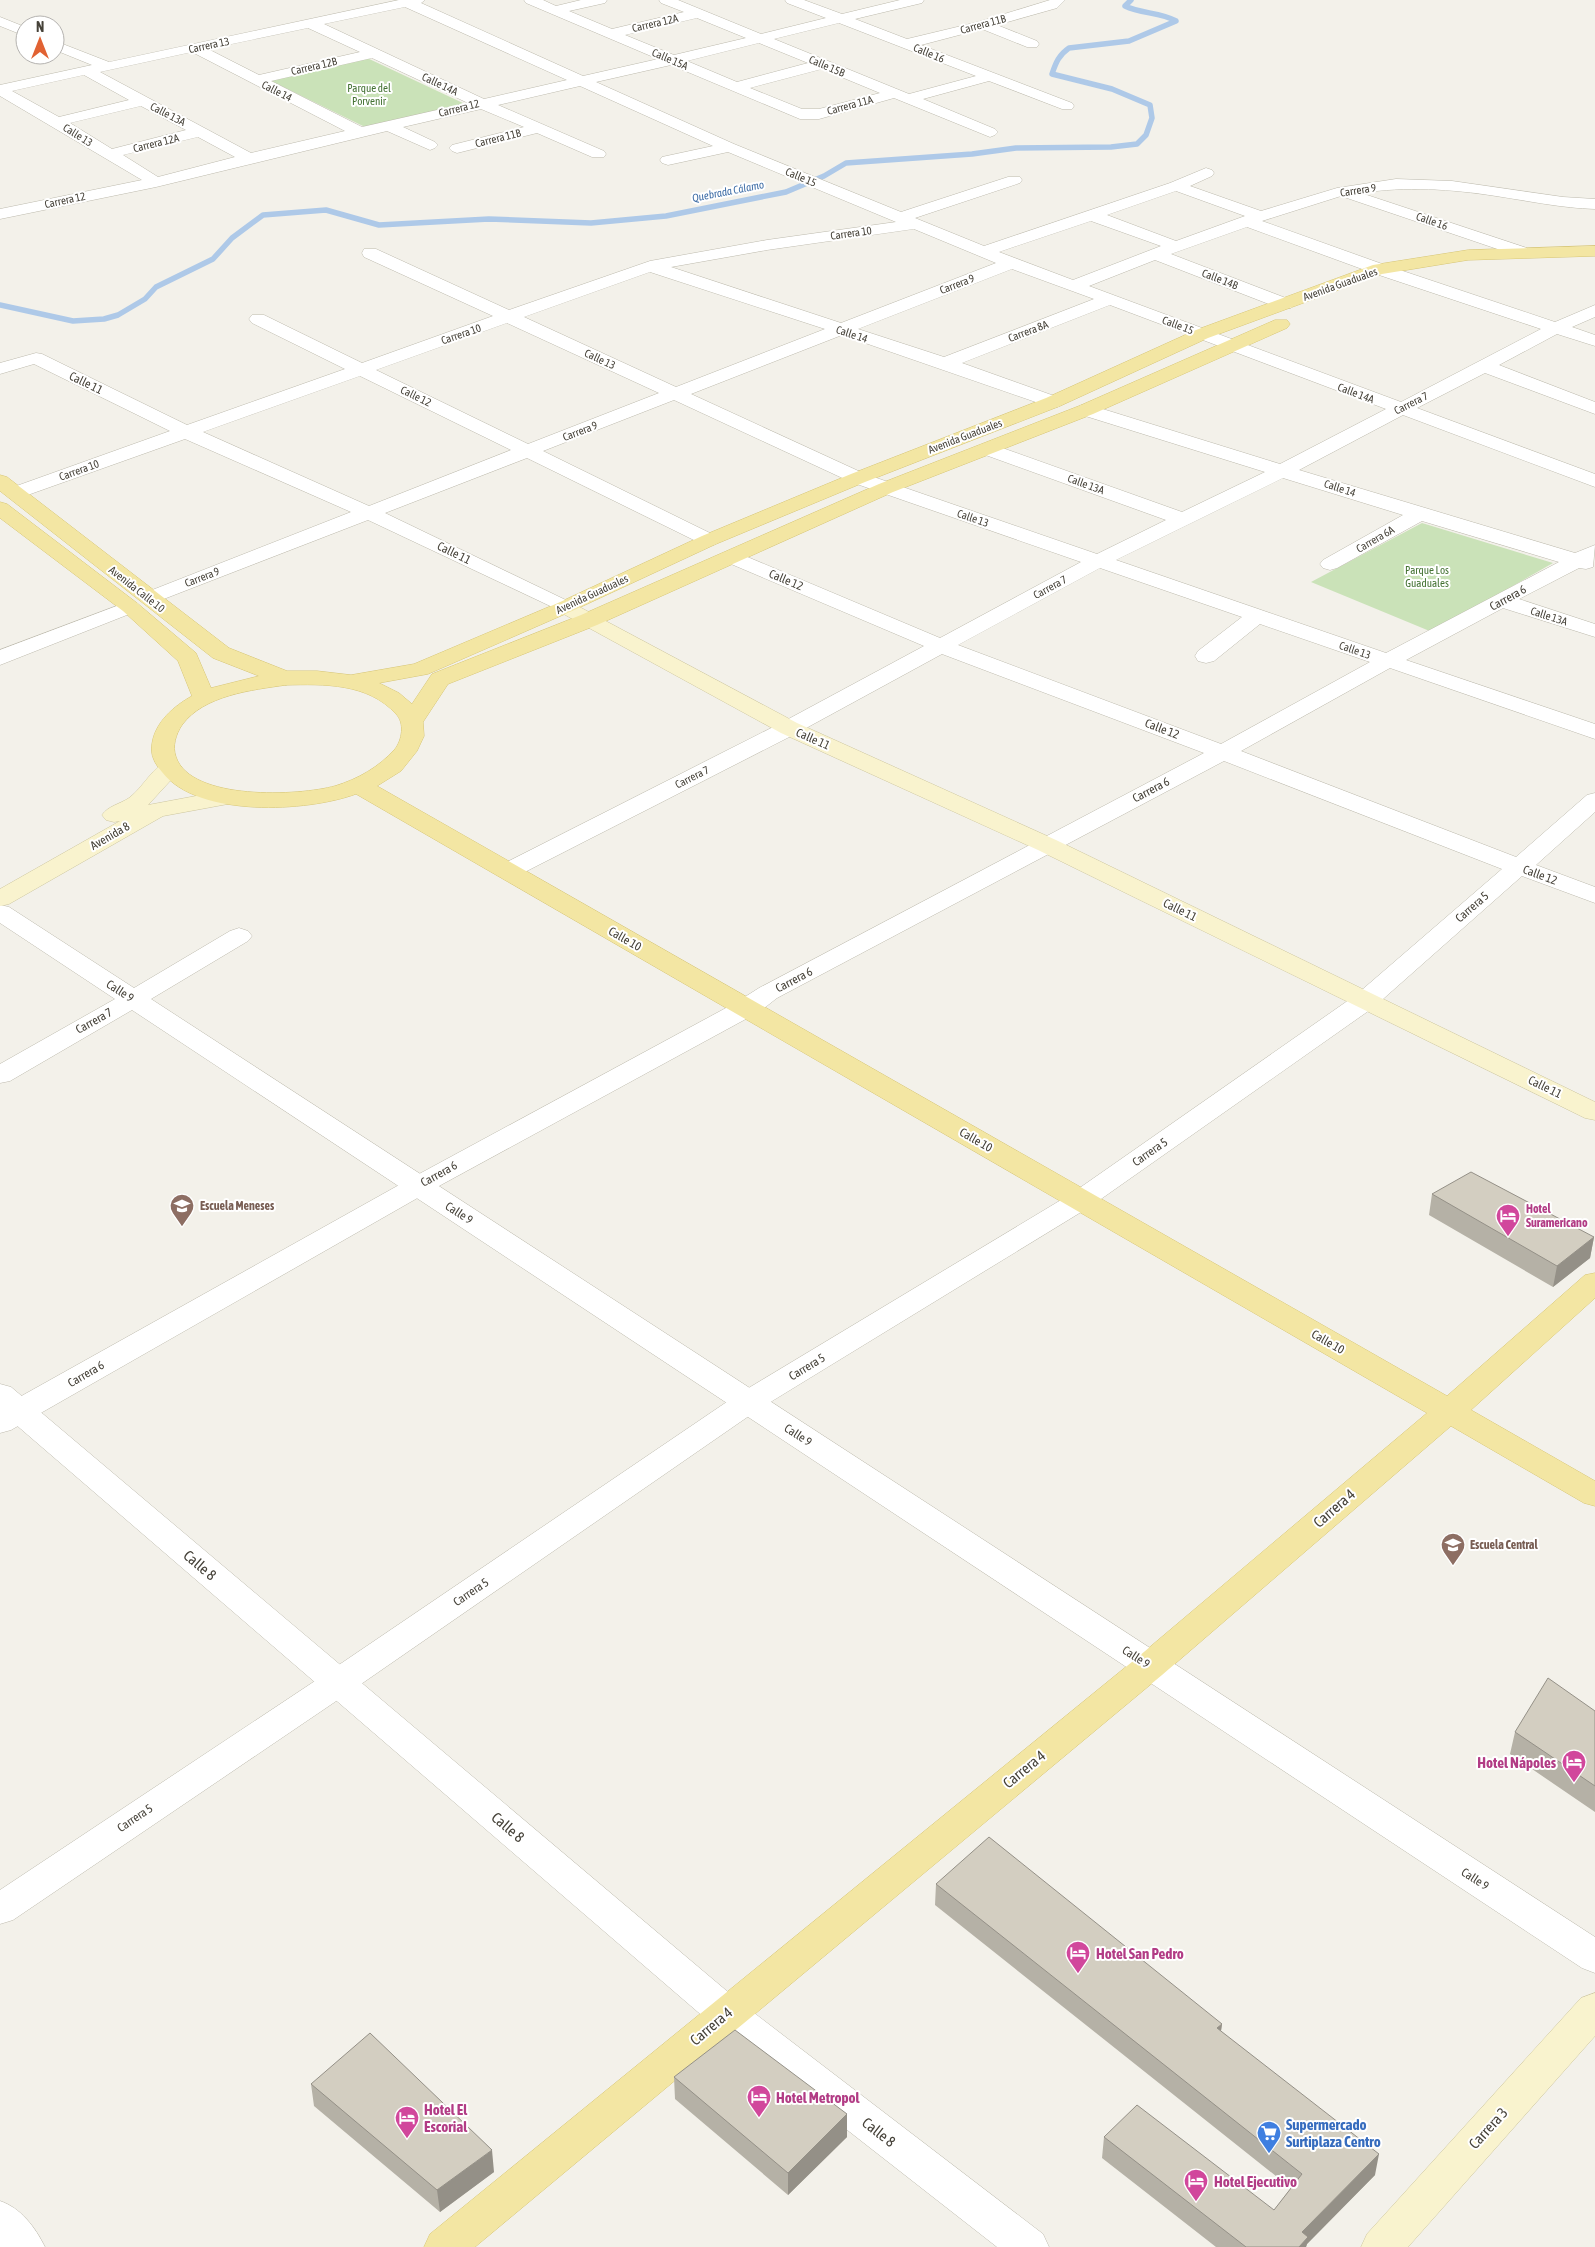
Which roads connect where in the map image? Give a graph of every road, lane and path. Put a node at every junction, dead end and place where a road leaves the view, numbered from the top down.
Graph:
1 (531, 0) edge
2 (600, 0) edge
3 (666, 0) edge
4 (792, 0) edge
5 (917, 0) edge
6 (1058, 0) edge
7 (412, 1) edge
8 (555, 10) junction
9 (699, 13) junction
10 (841, 19) junction
11 (0, 22) edge
12 (310, 23) junction
13 (983, 25) junction
14 (15, 28) edge
15 (610, 34) junction
16 (758, 38) junction
17 (906, 44) junction
18 (1032, 44) dead end
19 (65, 48) edge
20 (195, 48) junction
21 (373, 52) junction
22 (672, 60) junction
23 (822, 64) junction
24 (107, 66) junction
25 (87, 71) junction
26 (988, 77) junction
27 (256, 80) junction
28 (581, 80) junction
29 (735, 86) junction
30 (2, 91) edge
31 (892, 94) junction
32 (907, 99) junction
33 (142, 101) junction
34 (481, 103) junction
35 (1067, 106) dead end
36 (809, 115) joint
37 (57, 122) junction
38 (388, 126) junction
39 (539, 128) junction
40 (202, 131) junction
41 (359, 132) junction
42 (990, 132) dead end
43 (430, 145) dead end
44 (729, 147) junction
45 (457, 148) dead end
46 (110, 154) junction
47 (598, 154) dead end
48 (248, 158) junction
49 (668, 160) dead end
50 (1206, 174) dead end
51 (1014, 180) dead end
52 (156, 182) junction
53 (1176, 186) junction
54 (1342, 191) junction
55 (1573, 204) junction
56 (1595, 204) edge
57 (1595, 211) edge
58 (0, 214) edge
59 (1091, 215) junction
60 (1253, 219) junction
61 (910, 221) junction
62 (1175, 246) junction
63 (1595, 251) edge
64 (983, 252) junction
65 (1521, 252) junction
66 (370, 253) dead end
67 (1155, 254) junction
68 (1595, 261) edge
69 (1011, 263) junction
70 (650, 266) junction
71 (1378, 269) junction
72 (1409, 279) junction
73 (1076, 285) junction
74 (1111, 300) junction
75 (1285, 304) junction
76 (1595, 310) edge
77 (510, 317) junction
78 (258, 319) dead end
79 (1558, 327) junction
80 (839, 330) junction
81 (1202, 334) junction
82 (1595, 340) edge
83 (1230, 345) junction
84 (945, 363) junction
85 (1484, 366) junction
86 (0, 369) edge
87 (361, 369) junction
88 (677, 394) junction
89 (1053, 402) junction
90 (1595, 408) edge
91 (1400, 409) junction
92 (1086, 410) junction
93 (186, 432) junction
94 (987, 449) junction
95 (528, 451) junction
96 (1284, 470) junction
97 (858, 478) junction
98 (1595, 482) edge
99 (7, 487) edge
100 (886, 488) junction
101 (0, 508) edge
102 (368, 513) junction
103 (1420, 514) junction
104 (1184, 520) junction
105 (709, 540) junction
106 (731, 557) junction
107 (1589, 559) edge
108 (1098, 561) junction
109 (1330, 564) dead end
110 (1502, 601) junction
111 (139, 603) junction
112 (565, 607) junction
113 (1258, 616) junction
114 (589, 620) junction
115 (1595, 631) edge
116 (941, 646) junction
117 (1206, 656) dead end
118 (0, 658) edge
119 (1387, 661) junction
120 (286, 678) junction
121 (351, 682) junction
122 (204, 699) junction
123 (412, 721) junction
124 (789, 728) junction
125 (1595, 732) edge
126 (1223, 752) junction
127 (170, 768) junction
128 (358, 785) junction
129 (228, 797) junction
130 (1595, 800) edge
131 (1047, 845) junction
132 (1518, 867) junction
133 (508, 871) junction
134 (0, 878) edge
135 (1595, 896) edge
136 (0, 899) edge
137 (0, 912) edge
138 (239, 936) dead end
139 (133, 999) junction
140 (1365, 1001) junction
141 (746, 1008) junction
142 (0, 1074) edge
143 (1595, 1112) edge
144 (418, 1186) junction
145 (1081, 1200) junction
146 (1595, 1282) edge
147 (748, 1402) junction
148 (7, 1409) edge
149 (1449, 1411) junction
150 (1595, 1495) edge
151 (1150, 1666) junction
152 (339, 1682) junction
153 (0, 1909) edge
154 (1595, 1957) edge
155 (1595, 2009) edge
156 (727, 2014) junction
157 (0, 2219) edge
158 (24, 2247) edge
159 (445, 2247) edge
160 (1028, 2247) edge
161 (1382, 2247) edge

1 - 8 street, Calle 15A
2 - 8 street
3 - 9 street, Calle 15B
4 - 10 street, Calle 16
5 - 10 street, Carrera 12
6 - 13 street, Carrera 11B
7 - 12 street, Carrera 13
7 - 28 street, Calle 15
8 - 15 street, Calle 15A
9 - 15 street, Carrera 12A
9 - 16 street, Calle 15B
10 - 16 street, Carrera 12
10 - 17 street, Calle 16
11 - 14 street
12 - 20 street, Carrera 13
12 - 21 street, Calle 14A
13 - 17 street, Carrera 11B
13 - 18 street
15 - 22 street, Calle 15A
16 - 22 street, Carrera 12
16 - 23 street, Calle 15B
17 - 26 street, Calle 16
19 - 24 street
20 - 24 street, Carrera 13
20 - 27 street, Calle 14
21 - 27 street, Carrera 12B
21 - 34 street, Calle 14A
22 - 28 street, Carrera 12
22 - 29 street, Calle 15A
23 - 29 street
23 - 31 street, Calle 15B
24 - 25 street, Carrera 13
25 - 30 street, Carrera 13
25 - 33 street, Calle 13A
26 - 32 street
26 - 35 street, Calle 16
27 - 41 street, Calle 14
28 - 34 street, Carrera 12
28 - 44 street, Calle 15
29 - 36 street, Calle 15A
30 - 37 street, Calle 13
31 - 32 street, Calle 15B
31 - 36 street, Carrera 11A
32 - 42 street, Calle 15B
33 - 37 street
33 - 40 street, Calle 13A
34 - 38 street, Carrera 12
34 - 39 street, Calle 14A
37 - 46 street, Calle 13
38 - 41 street, Carrera 12
38 - 43 street
39 - 45 street, Carrera 11B
39 - 47 street, Calle 14A
40 - 46 street, Carrera 12A
40 - 48 street, Calle 13A
41 - 48 street, Carrera 12
44 - 49 street
44 - 61 street, Calle 15
46 - 52 street, Calle 13
48 - 52 street, Carrera 12
50 - 53 street
51 - 61 street, Carrera 10
52 - 58 street, Carrera 12
53 - 59 street
53 - 60 street
54 - 55 street, Carrera 9
54 - 60 street, Carrera 9
54 - 65 street, Calle 16
55 - 56 street, Carrera 9
55 - 57 street
59 - 62 street
59 - 64 street
60 - 62 street, Carrera 9
60 - 71 street
61 - 64 street, Calle 15
61 - 70 street, Carrera 10
62 - 67 street, Carrera 9
63 - 65 main road, Avenida Guaduales
64 - 69 street, Calle 15
65 - 71 main road, Avenida Guaduales
66 - 77 street, Calle 13
67 - 73 street, Carrera 9
67 - 75 street, Calle 14B
68 - 72 main road, Avenida Guaduales
69 - 73 street, Calle 15
69 - 80 street, Carrera 9
70 - 77 street, Carrera 10
70 - 80 street, Calle 14
71 - 72 street
71 - 75 main road, Avenida Guaduales
72 - 79 street
72 - 83 main road, Avenida Guaduales
73 - 74 street, Calle 15
74 - 81 street, Calle 15
74 - 84 street, Carrera 8A
75 - 81 main road, Avenida Guaduales
76 - 79 street, Carrera 7
77 - 87 street, Carrera 10
77 - 88 street, Calle 13
78 - 87 street, Calle 12
79 - 82 street
79 - 85 street, Carrera 7
80 - 84 street, Calle 14
80 - 88 street, Carrera 9
81 - 83 street, Calle 14A
81 - 89 main road, Avenida Guaduales
83 - 91 street, Calle 14A
83 - 92 main road, Avenida Guaduales
84 - 89 street, Calle 14
85 - 90 street
85 - 91 street, Carrera 7
86 - 93 street, Calle 11
87 - 93 street, Carrera 10
87 - 95 street, Calle 12
88 - 95 street, Carrera 9
88 - 97 street, Calle 13
89 - 97 main road, Avenida Guaduales
91 - 96 street, Carrera 7
91 - 98 street, Calle 14A
92 - 94 main road, Avenida Guaduales
92 - 96 street, Calle 14
93 - 99 street, Carrera 10
93 - 102 street, Calle 11
94 - 100 main road, Avenida Guaduales
94 - 104 street, Calle 13A
95 - 102 street, Carrera 9
95 - 105 street, Calle 12
96 - 103 street, Calle 14
96 - 104 street, Carrera 7
97 - 100 street, Calle 13
97 - 105 main road, Avenida Guaduales
99 - 111 main road, Avenida Calle 10
100 - 106 main road, Avenida Guaduales
100 - 108 street, Calle 13
101 - 111 main road, Avenida Calle 10
102 - 111 street, Carrera 9
102 - 112 street, Calle 11
103 - 107 street, Calle 14
103 - 109 street, Carrera 6A
104 - 108 street, Carrera 7
105 - 112 main road, Avenida Guaduales
106 - 114 main road, Avenida Guaduales
106 - 116 street, Calle 12
107 - 110 street, Carrera 6
108 - 113 street, Calle 13
108 - 116 street, Carrera 7
110 - 115 street, Calle 13A
110 - 119 street, Carrera 6
111 - 118 street, Carrera 9
111 - 120 main road, Avenida Calle 10
111 - 122 main road, Avenida Calle 10
112 - 114 main road, Calle 11
112 - 121 main road, Avenida Guaduales
113 - 117 street
113 - 119 street, Calle 13
114 - 123 main road, Avenida Guaduales
114 - 124 main road, Calle 11
116 - 124 street, Carrera 7
116 - 126 street, Calle 12
119 - 125 street, Calle 13
119 - 126 street, Carrera 6
120 - 121 main road
120 - 122 main road
121 - 123 main road
122 - 127 main road
123 - 128 main road
124 - 131 main road, Calle 11
124 - 133 street, Carrera 7
126 - 131 street, Carrera 6
126 - 132 street, Calle 12
127 - 129 main road
127 - 134 main road, Avenida 8
128 - 129 main road
128 - 133 main road, Calle 10
129 - 136 main road, Avenida 8
130 - 132 street, Carrera 5
131 - 140 main road, Calle 11
131 - 141 street, Carrera 6
132 - 135 street, Calle 12
132 - 140 street, Carrera 5
133 - 141 main road, Calle 10
137 - 139 street, Calle 9
138 - 139 street, Carrera 7
139 - 142 street, Carrera 7
139 - 144 street, Calle 9
140 - 143 main road, Calle 11
140 - 145 street, Carrera 5
141 - 144 street, Carrera 6
141 - 145 main road, Calle 10
144 - 147 street, Calle 9
144 - 148 street, Carrera 6
145 - 147 street, Carrera 5
145 - 149 main road, Calle 10
146 - 149 main road, Carrera 4
147 - 151 street, Calle 9
147 - 152 street, Carrera 5
148 - 152 street, Calle 8
149 - 150 main road, Calle 10
149 - 151 main road, Carrera 4
151 - 154 street, Calle 9
151 - 156 main road, Carrera 4
152 - 153 street, Carrera 5
152 - 156 street, Calle 8
155 - 161 main road, Carrera 3
156 - 159 main road, Carrera 4
156 - 160 street, Calle 8
157 - 158 street

